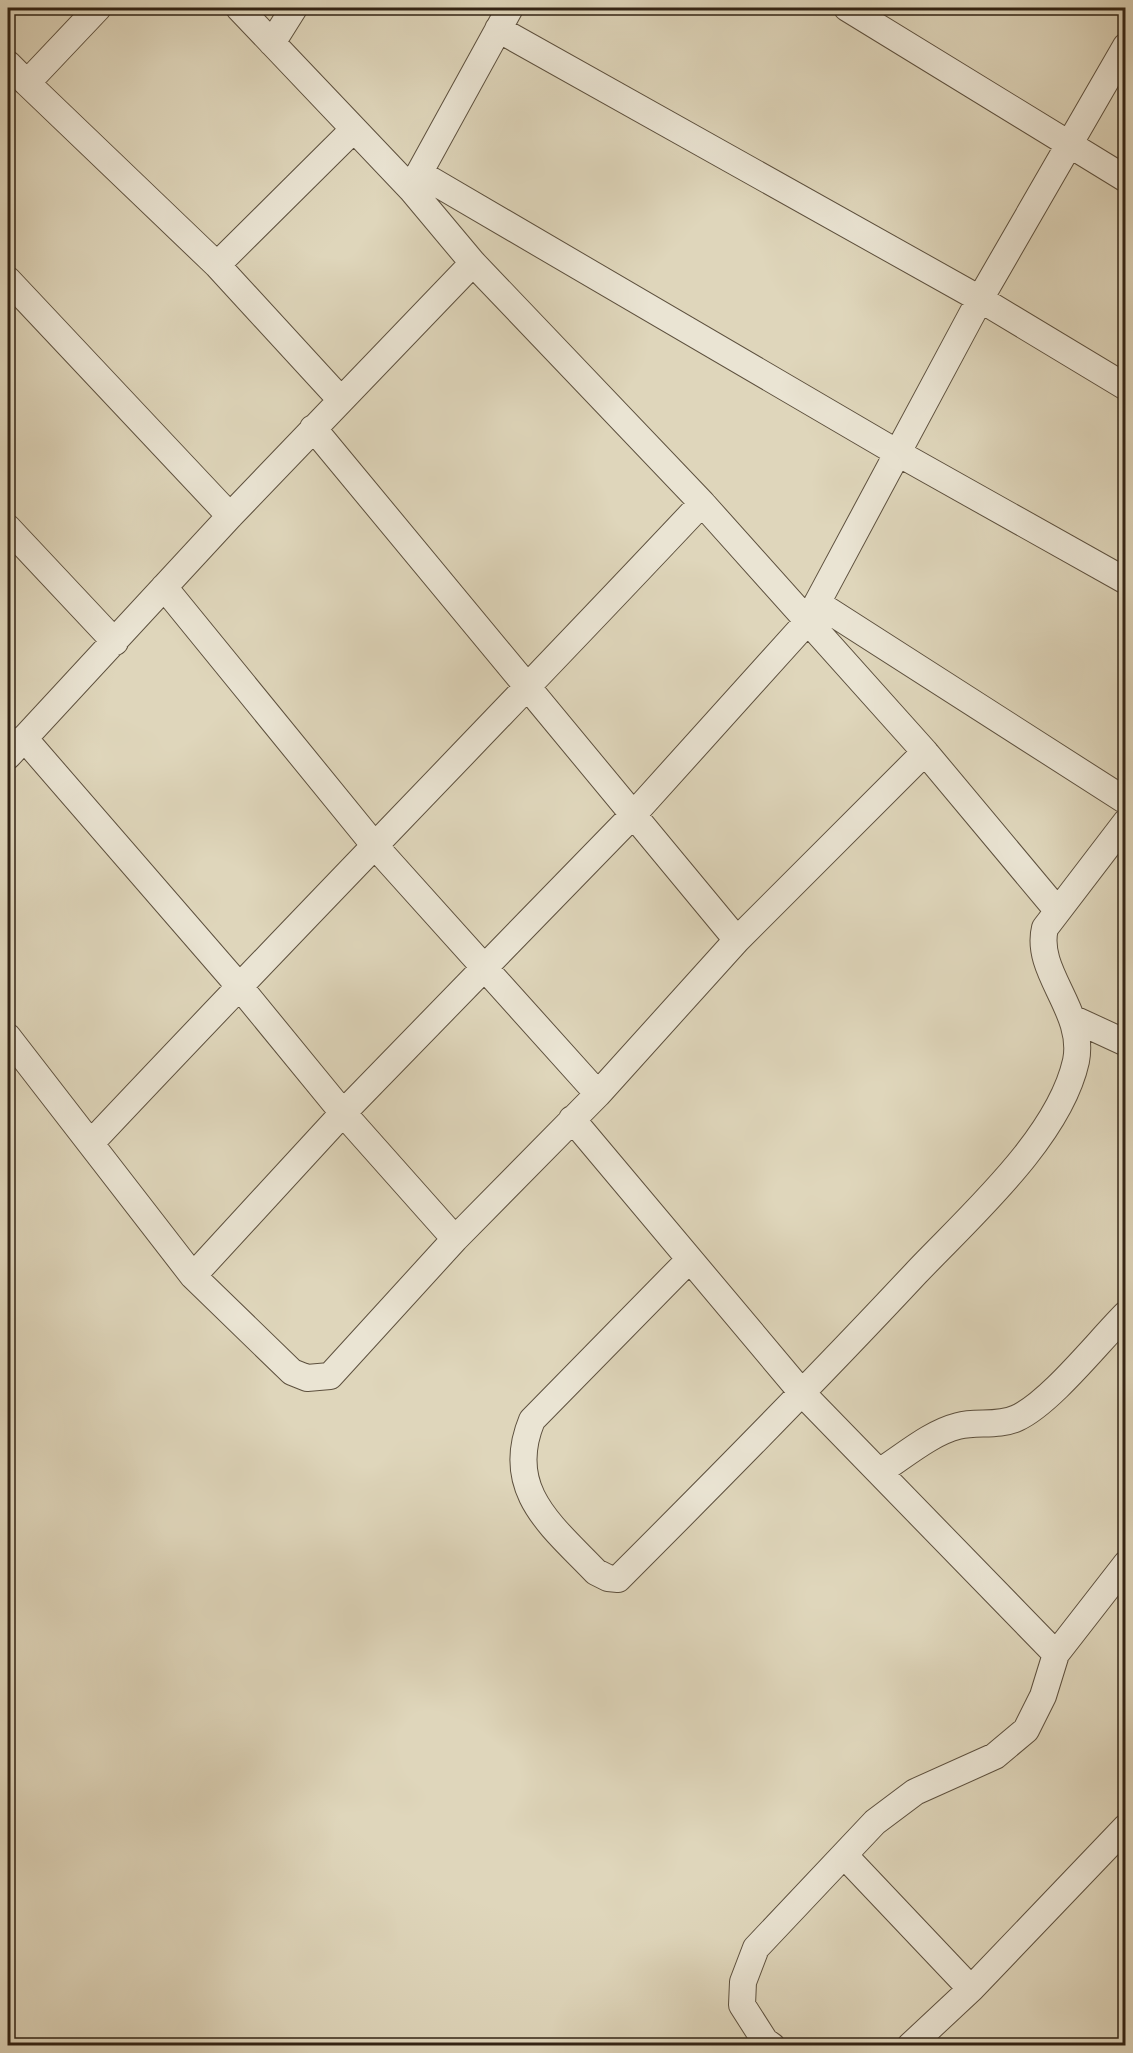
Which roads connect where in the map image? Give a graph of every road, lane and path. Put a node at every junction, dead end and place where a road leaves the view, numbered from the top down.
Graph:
1 (98, 8) edge
2 (239, 8) edge
3 (294, 8) edge
4 (847, 8) edge
5 (504, 18) edge
6 (272, 43) junction
7 (1125, 45) edge
8 (8, 64) edge
9 (27, 83) junction
10 (354, 129) junction
11 (1067, 143) junction
12 (1125, 178) edge
13 (415, 181) junction
14 (472, 263) junction
15 (217, 265) junction
16 (8, 280) edge
17 (980, 299) junction
18 (1125, 387) edge
19 (341, 400) junction
20 (313, 428) junction
21 (896, 452) junction
22 (702, 502) junction
23 (230, 516) junction
24 (8, 528) edge
25 (1125, 580) edge
26 (164, 587) junction
27 (812, 613) junction
28 (115, 642) junction
29 (529, 687) junction
30 (16, 747) edge
31 (925, 752) junction
32 (1125, 801) edge
33 (633, 815) junction
34 (1125, 822) edge
35 (375, 846) junction
36 (1057, 909) junction
37 (737, 940) junction
38 (483, 968) junction
39 (239, 986) junction
40 (1074, 1019) junction
41 (8, 1037) edge
42 (1125, 1042) edge
43 (598, 1094) junction
44 (343, 1113) junction
45 (572, 1119) junction
46 (91, 1143) junction
47 (455, 1239) junction
48 (689, 1260) junction
49 (193, 1276) junction
50 (1125, 1314) edge
51 (803, 1394) junction
52 (879, 1472) junction
53 (1125, 1564) edge
54 (1056, 1654) junction
55 (1125, 1827) edge
56 (843, 1855) junction
57 (970, 1989) junction
58 (772, 2046) edge
59 (910, 2046) edge

1 - 9 street
2 - 6 street
3 - 6 street
4 - 11 street
5 - 13 street
5 - 17 street
6 - 10 street
7 - 11 street
8 - 9 street
9 - 15 street
10 - 13 street
10 - 15 street
11 - 12 street
11 - 17 street
13 - 14 street
13 - 21 street
14 - 19 street
14 - 22 street
15 - 19 street
16 - 23 street
17 - 18 street
17 - 21 street
19 - 20 street
20 - 23 street
20 - 29 street
21 - 25 street
21 - 27 street
22 - 27 street
22 - 29 street
23 - 26 street
24 - 28 street
26 - 28 street
26 - 35 street
27 - 31 street
27 - 32 street
27 - 33 street
28 - 30 street
29 - 33 street
29 - 35 street
30 - 39 street
31 - 36 street
31 - 37 street
33 - 37 street
33 - 38 street
34 - 36 street
35 - 38 street
35 - 39 street
36 - 40 street
37 - 43 street
38 - 43 street
38 - 44 street
39 - 44 street
39 - 46 street
40 - 42 street
40 - 51 street
41 - 46 street
43 - 45 street
44 - 47 street
44 - 49 street
45 - 47 street
45 - 48 street
46 - 49 street
47 - 49 street
48 - 51 street
48 - 51 street
50 - 52 street
51 - 52 street
52 - 54 street
53 - 54 street
54 - 56 street
55 - 57 street
56 - 57 street
56 - 58 street
57 - 59 street

